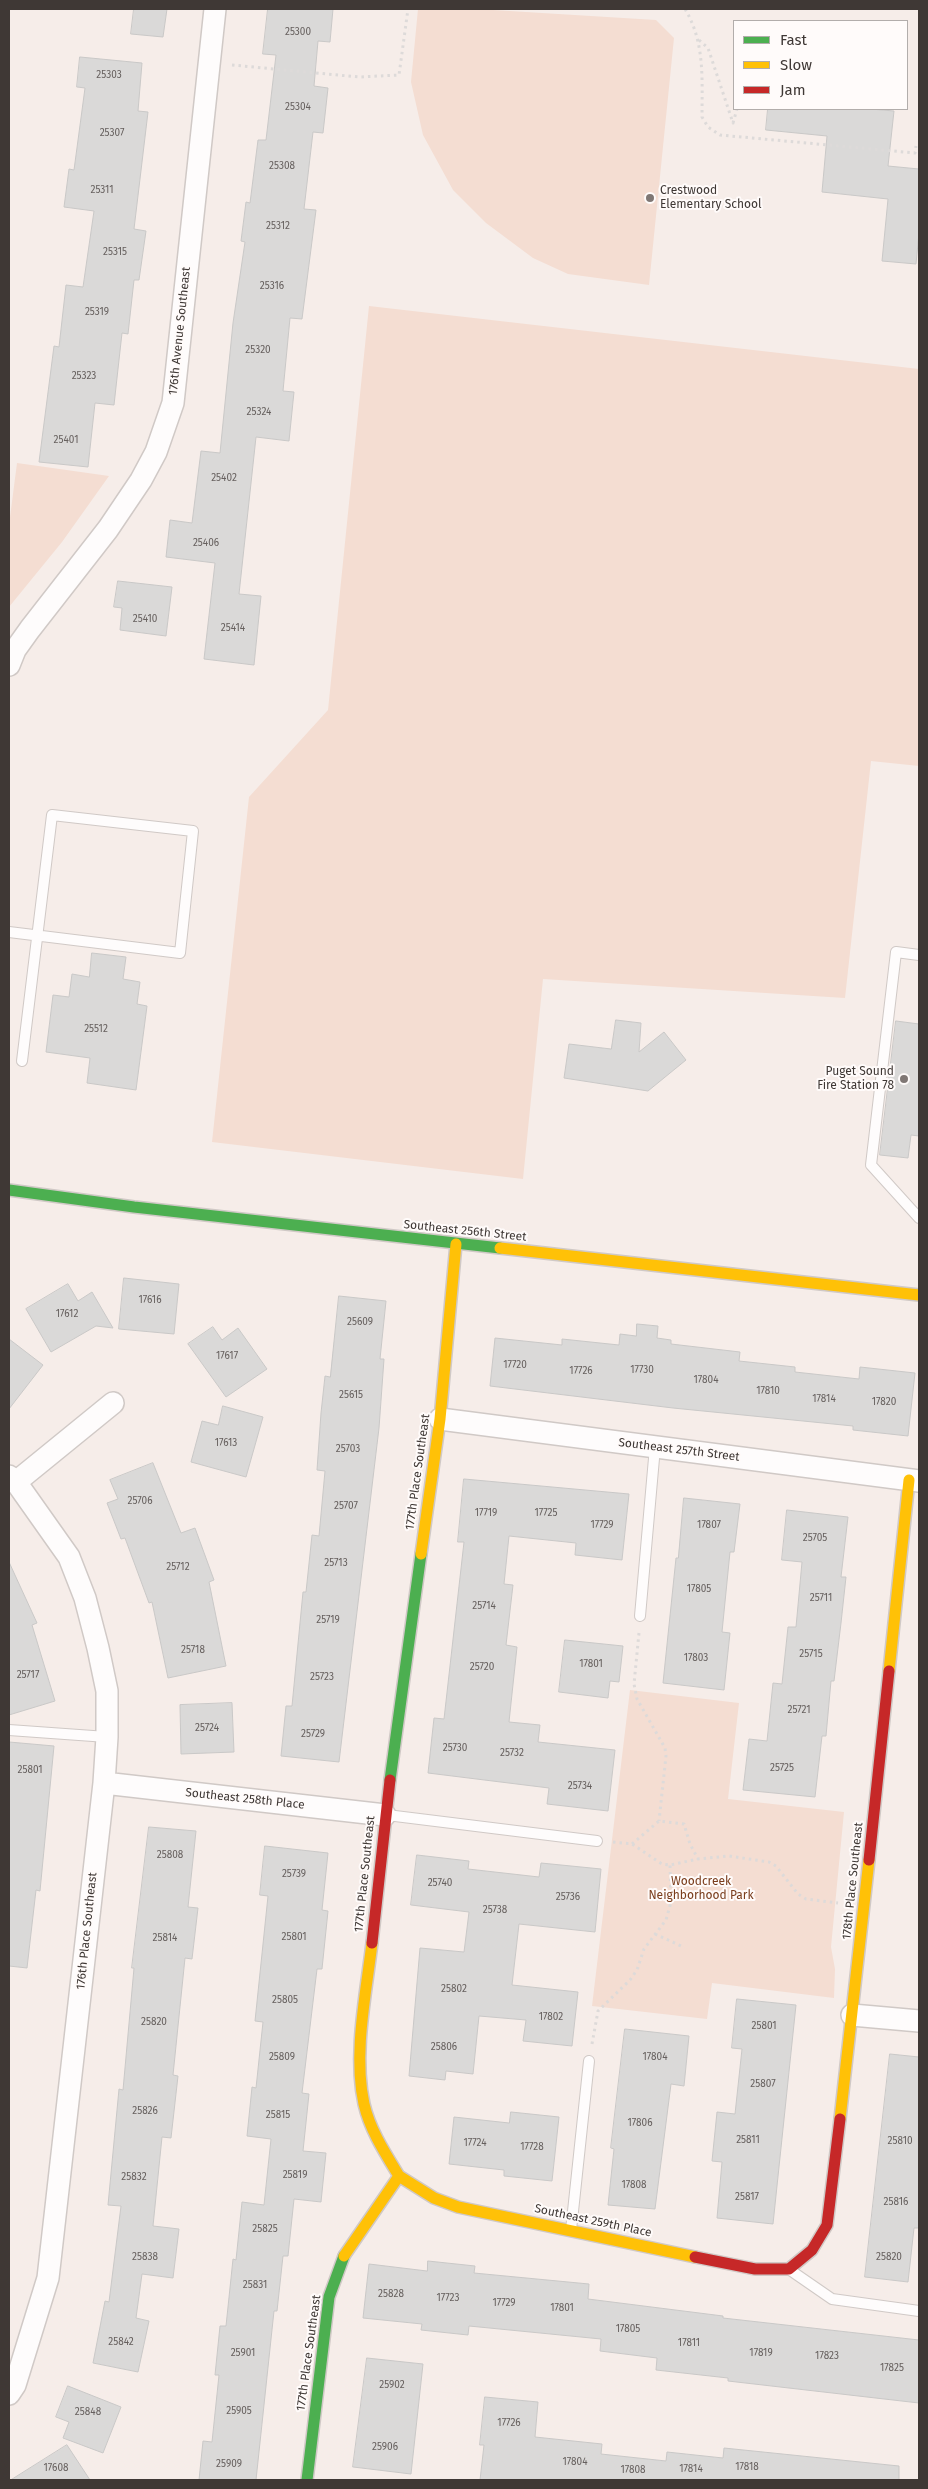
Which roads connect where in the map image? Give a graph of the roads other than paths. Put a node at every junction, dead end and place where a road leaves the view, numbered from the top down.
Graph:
1 (215, 9) edge
2 (11, 655) edge
3 (9, 932) edge
4 (38, 936) junction
5 (919, 955) edge
6 (22, 1061) dead end
7 (9, 1190) edge
8 (919, 1218) edge
9 (456, 1244) junction
10 (919, 1295) edge
11 (113, 1403) dead end
12 (440, 1419) junction
13 (655, 1447) junction
14 (12, 1479) edge
15 (914, 1480) edge
16 (640, 1616) road end
17 (9, 1730) edge
18 (107, 1737) junction
19 (104, 1784) junction
20 (385, 1815) junction
21 (597, 1841) road end
22 (852, 2015) junction
23 (919, 2021) edge
24 (589, 2062) road end
25 (399, 2176) junction
26 (570, 2231) junction
27 (789, 2269) junction
28 (919, 2311) edge
29 (9, 2394) edge
30 (307, 2480) edge

1 - 2 street, 176th Avenue Southeast
3 - 4 lane
4 - 4 lane
4 - 6 lane
5 - 8 lane
7 - 9 street, Southeast 256th Street
9 - 10 street, Southeast 256th Street
9 - 12 street, 177th Place Southeast
11 - 14 street
12 - 13 street, Southeast 257th Street
12 - 20 street, 177th Place Southeast
13 - 15 street, Southeast 257th Street
13 - 16 lane
14 - 18 street, 176th Place Southeast
15 - 22 street, 178th Place Southeast
17 - 18 lane
18 - 19 street, 176th Place Southeast
19 - 20 street, Southeast 258th Place
19 - 29 street, 176th Place Southeast
20 - 21 lane
20 - 25 street, 177th Place Southeast
22 - 23 street
22 - 27 street, 178th Place Southeast
24 - 26 lane
25 - 26 street, Southeast 259th Place
25 - 30 street, 177th Place Southeast
26 - 27 street, Southeast 259th Place
27 - 28 lane

